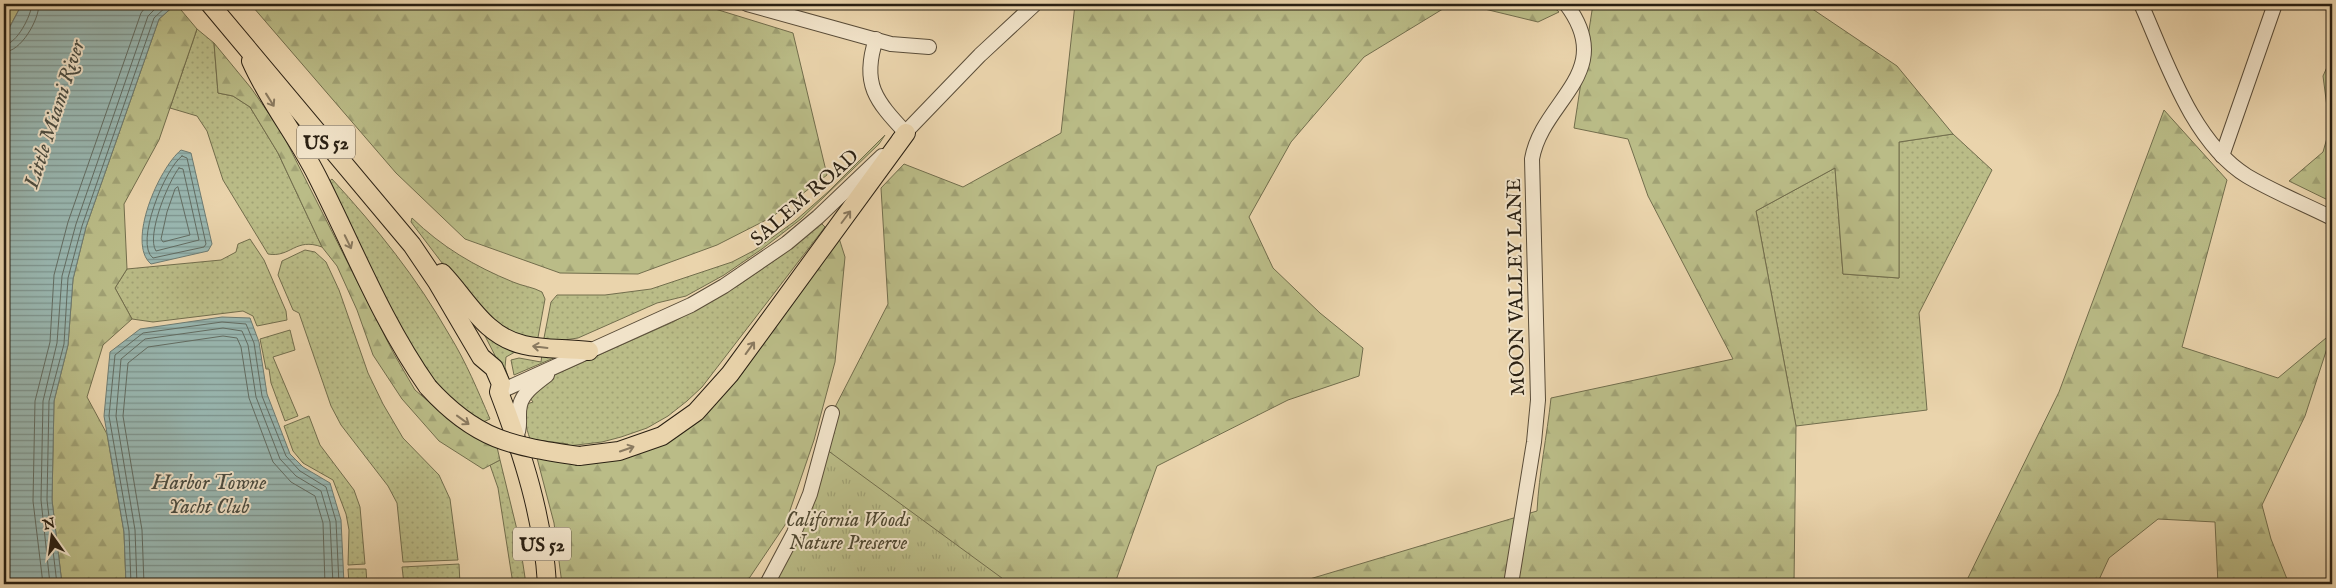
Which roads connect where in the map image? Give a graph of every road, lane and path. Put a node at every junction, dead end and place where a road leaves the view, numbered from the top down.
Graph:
1 (210, 4) edge
2 (747, 4) edge
3 (1035, 4) edge
4 (1566, 4) edge
5 (2141, 4) edge
6 (2274, 4) edge
7 (876, 39) junction
8 (241, 40) junction
9 (929, 48) dead end
10 (906, 133) junction
11 (2222, 156) junction
12 (2332, 218) edge
13 (412, 245) junction
14 (589, 351) junction
15 (558, 365) junction
16 (499, 392) junction
17 (832, 414) dead end
18 (516, 437) junction
19 (548, 584) edge
20 (767, 584) edge
21 (1511, 584) edge

1 - 8 main road, US 52
2 - 7 street
3 - 10 street, SALEM ROAD
4 - 21 street, MOON VALLEY LANE
5 - 11 street
6 - 11 street
7 - 9 street
7 - 10 street
8 -> 10 main road, bridge
8 - 13 main road, US 52
10 - 14 street, SALEM ROAD
11 - 12 street
14 -> 13 main road
13 - 16 main road, US 52
14 - 15 street, SALEM ROAD
15 - 16 street, SALEM ROAD
15 - 18 street, SALEM ROAD
16 - 18 main road, US 52
17 - 20 street
18 - 19 main road, US 52

